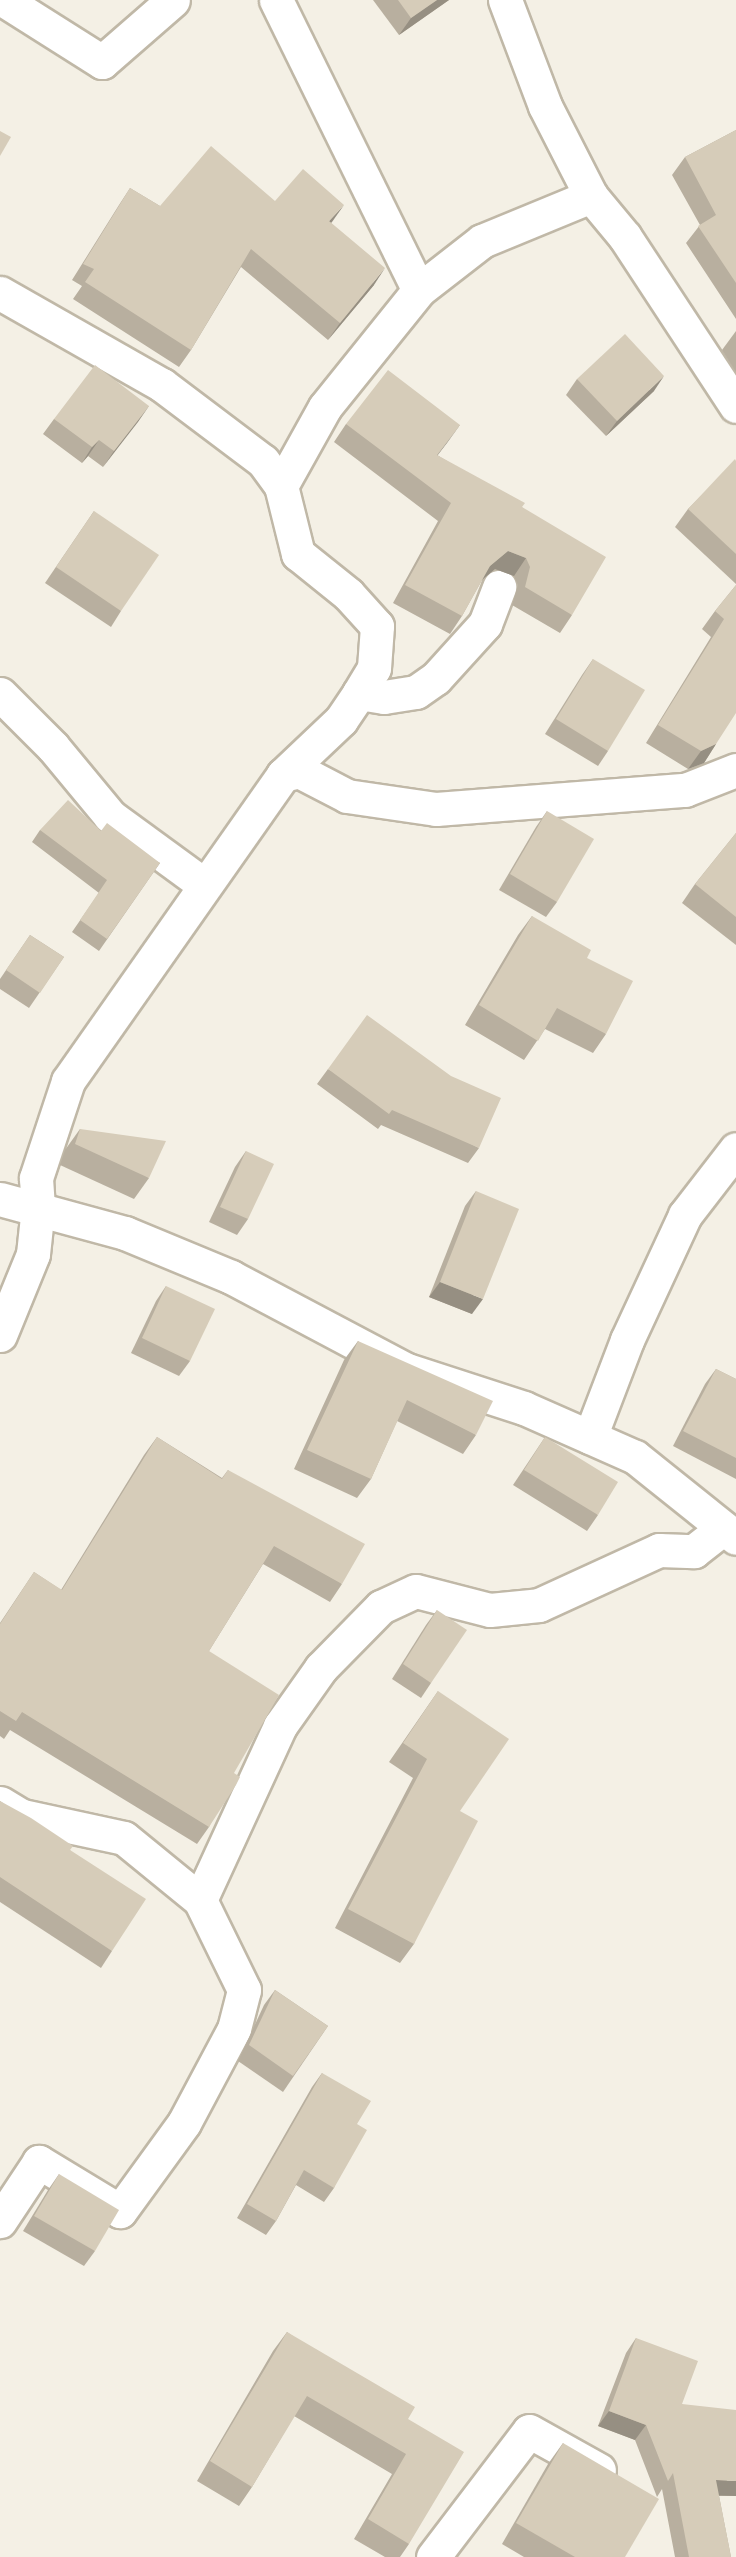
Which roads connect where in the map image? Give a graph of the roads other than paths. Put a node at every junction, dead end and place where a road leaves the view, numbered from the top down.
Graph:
1 (4, 0) edge
2 (173, 0) edge
3 (276, 0) edge
4 (505, 0) edge
5 (591, 196) junction
6 (420, 290) junction
7 (0, 293) edge
8 (736, 406) edge
9 (280, 486) junction
10 (499, 586) dead end
11 (359, 693) junction
12 (0, 694) edge
13 (736, 770) edge
14 (283, 775) junction
15 (203, 884) junction
16 (736, 1149) edge
17 (0, 1199) edge
18 (38, 1207) junction
19 (0, 1335) edge
20 (590, 1437) junction
21 (730, 1533) edge
22 (0, 1803) edge
23 (200, 1900) junction
24 (0, 2221) edge
25 (614, 2478) edge
26 (433, 2557) edge

1 - 2 street
3 - 6 street
4 - 5 street
5 - 6 street
5 - 8 street
6 - 9 street
7 - 9 street
9 - 11 street
10 - 11 street
11 - 14 street
12 - 15 street
13 - 14 street
14 - 15 street
15 - 18 street
16 - 20 street
17 - 18 street
18 - 19 street
18 - 20 street
20 - 21 street
21 - 23 street
22 - 23 street
23 - 24 street
25 - 26 street

